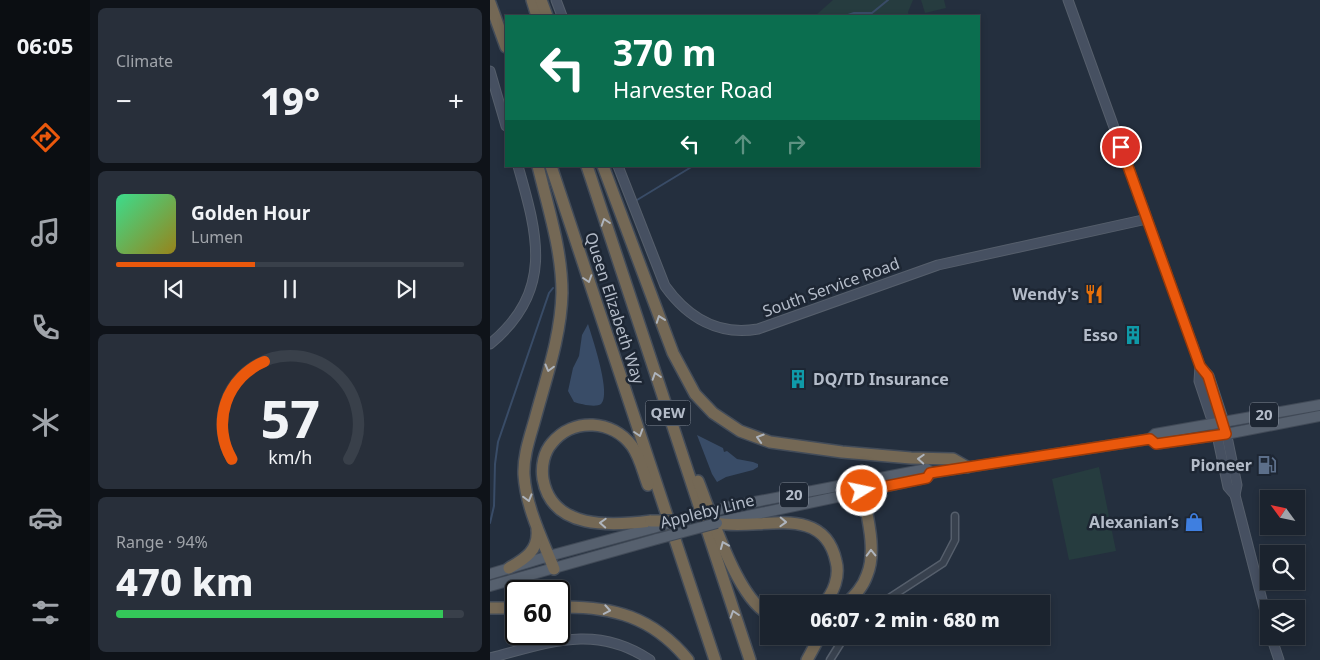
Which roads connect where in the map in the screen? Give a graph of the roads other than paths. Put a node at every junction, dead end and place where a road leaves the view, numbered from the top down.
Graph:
1 (532, 0) edge
2 (541, 0) edge
3 (556, 0) edge
4 (1068, 0) edge
5 (490, 3) edge
6 (537, 15) edge
7 (547, 15) edge
8 (562, 15) edge
9 (498, 28) junction
10 (505, 45) edge
11 (505, 49) edge
12 (490, 71) edge
13 (505, 123) edge
14 (518, 167) edge
15 (538, 167) edge
16 (551, 167) edge
17 (586, 167) edge
18 (603, 167) edge
19 (618, 167) edge
20 (1147, 219) junction
21 (490, 344) edge
22 (1200, 366) junction
23 (1207, 405) junction
24 (1320, 405) edge
25 (1320, 416) edge
26 (1224, 422) junction
27 (1213, 424) junction
28 (1200, 426) junction
29 (1222, 435) junction
30 (676, 438) junction
31 (1150, 439) junction
32 (967, 467) junction
33 (861, 486) junction
34 (955, 516) dead end
35 (676, 521) joint
36 (734, 522) junction
37 (536, 523) junction
38 (717, 523) joint
39 (652, 525) junction
40 (549, 556) junction
41 (508, 568) junction
42 (554, 568) junction
43 (490, 574) edge
44 (490, 586) edge
45 (830, 595) edge
46 (854, 595) edge
47 (894, 595) edge
48 (693, 597) junction
49 (1262, 600) edge
50 (570, 607) edge
51 (490, 608) edge
52 (505, 608) edge
53 (760, 608) edge
54 (815, 645) edge
55 (839, 645) edge
56 (1274, 645) edge
57 (490, 658) edge
58 (650, 660) edge
59 (688, 660) edge
60 (715, 660) edge
61 (750, 660) edge
62 (807, 660) edge
63 (830, 660) edge
64 (1278, 660) edge

1 - 6 highway
2 - 7 highway
3 - 8 street
4 - 20 street
5 - 9 highway
9 - 10 highway
9 - 11 highway
12 - 13 street
14 - 21 street
15 -> 37 highway
16 -> 48 highway, Queen Elizabeth Way / QEW
30 -> 17 highway, Queen Elizabeth Way / QEW
32 -> 18 highway
19 - 20 street, South Service Road
20 - 22 street
22 - 23 street
22 - 26 street
23 - 27 street
23 - 28 street
24 - 26 main road, Appleby Line / 20
25 - 29 main road, Appleby Line / 20
26 - 27 main road, Appleby Line / 20
26 - 29 street
27 - 28 main road, Appleby Line / 20
27 - 29 street
28 - 31 main road, Appleby Line / 20
29 - 31 main road, Appleby Line / 20
29 - 49 street
53 -> 30 highway
61 -> 30 highway, Queen Elizabeth Way / QEW
31 - 32 main road, Appleby Line / 20
32 - 33 main road, Appleby Line / 20
33 - 35 main road, Appleby Line / 20, bridge
33 - 36 main road, Appleby Line / 20
46 -> 33 highway
34 - 47 street
35 - 39 highway, bridge
36 - 38 highway
36 -> 45 highway
37 - 40 highway
37 - 41 highway
38 - 42 main road, Appleby Line, bridge
39 - 40 main road, Appleby Line
39 -> 48 highway
40 - 41 main road, Appleby Line
40 - 42 highway
41 - 43 main road, Appleby Line
42 - 44 main road, Appleby Line
48 - 60 highway, Queen Elizabeth Way / QEW
50 -> 59 highway
51 - 52 highway
54 - 62 highway
55 - 63 street
56 - 64 street
57 - 58 street

